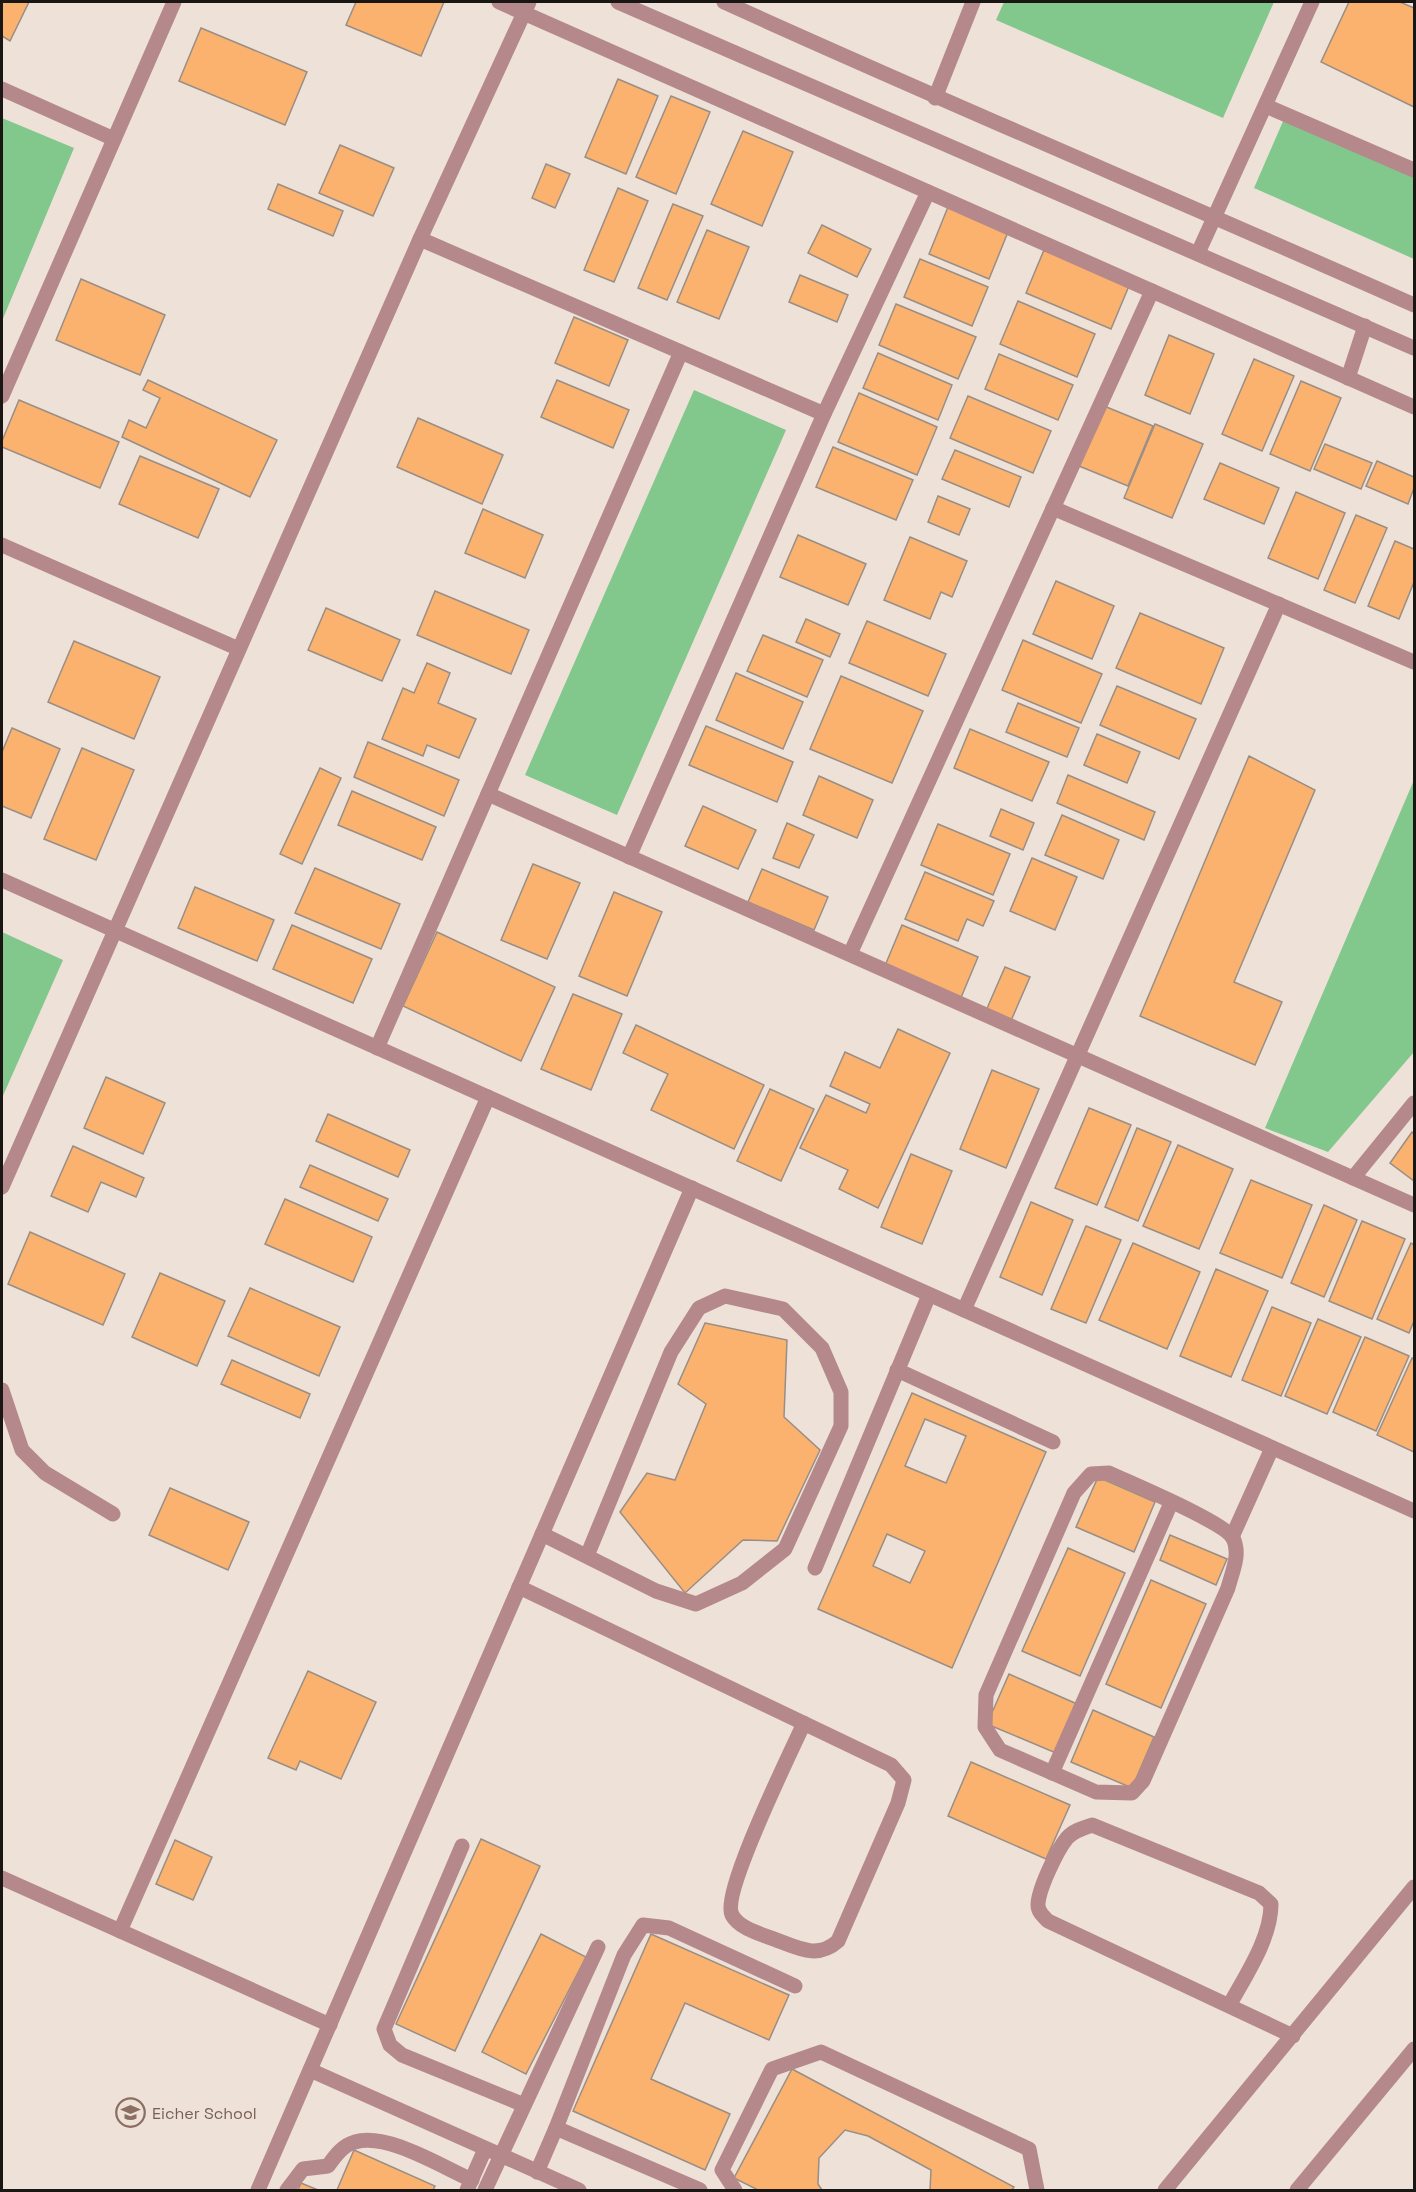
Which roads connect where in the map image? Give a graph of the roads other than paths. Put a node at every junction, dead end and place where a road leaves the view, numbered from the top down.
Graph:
1 (174, 2) edge
2 (499, 2) edge
3 (618, 2) edge
4 (724, 2) edge
5 (973, 2) edge
6 (1312, 2) edge
7 (526, 7) edge
8 (2, 89) edge
9 (935, 98) junction
10 (1266, 106) junction
11 (114, 139) junction
12 (1414, 170) edge
13 (928, 192) junction
14 (1214, 216) junction
15 (420, 239) junction
16 (1198, 253) junction
17 (1152, 291) junction
18 (1414, 305) edge
19 (1365, 326) junction
20 (1414, 348) edge
21 (681, 352) junction
22 (1348, 378) junction
23 (2, 396) edge
24 (1414, 407) edge
25 (824, 414) junction
26 (1053, 508) junction
27 (2, 544) edge
28 (1279, 604) junction
29 (239, 649) junction
30 (1414, 662) edge
31 (488, 794) junction
32 (629, 857) junction
33 (2, 880) edge
34 (115, 930) junction
35 (850, 954) junction
36 (377, 1048) junction
37 (1077, 1056) junction
38 (488, 1097) junction
39 (1414, 1103) edge
40 (1353, 1178) junction
41 (2, 1187) edge
42 (692, 1188) junction
43 (1414, 1205) edge
44 (929, 1295) junction
45 (964, 1310) junction
46 (897, 1370) junction
47 (2, 1390) edge
48 (1053, 1442) dead end
49 (1272, 1448) junction
50 (1171, 1503) junction
51 (1414, 1511) edge
52 (114, 1514) dead end
53 (542, 1534) junction
54 (1232, 1537) junction
55 (587, 1556) junction
56 (814, 1569) dead end
57 (519, 1587) junction
58 (804, 1723) junction
59 (1052, 1773) junction
60 (462, 1846) dead end
61 (2, 1878) edge
62 (1414, 1887) edge
63 (120, 1931) junction
64 (598, 1947) dead end
65 (795, 1986) dead end
66 (1229, 2006) junction
67 (330, 2025) junction
68 (1293, 2036) junction
69 (1414, 2049) edge
70 (310, 2070) junction
71 (524, 2105) junction
72 (556, 2128) junction
73 (485, 2149) junction
74 (500, 2155) junction
75 (537, 2172) junction
76 (470, 2185) edge
77 (488, 2189) edge
78 (258, 2190) edge
79 (287, 2190) edge
80 (579, 2190) edge
81 (700, 2190) edge
82 (735, 2190) edge
83 (1037, 2190) edge
84 (1165, 2190) edge
85 (1297, 2190) edge

1 - 11 street
2 - 7 street
3 - 16 street
4 - 9 street
5 - 9 street
6 - 10 street
7 - 13 street
7 - 15 street
8 - 11 street
9 - 14 street
10 - 12 street
10 - 14 street
11 - 23 street
13 - 17 street
13 - 25 street
14 - 16 street
14 - 18 street
15 - 21 street
15 - 29 street
16 - 19 street
17 - 22 street
17 - 26 street
19 - 20 street
19 - 22 street
21 - 25 street
21 - 31 street
22 - 24 street
25 - 32 street
26 - 28 street
26 - 35 street
27 - 29 street
28 - 30 street
28 - 37 street
29 - 34 street
31 - 32 street
31 - 36 street
32 - 35 street
33 - 34 street
34 - 36 street
34 - 41 street
35 - 37 street
36 - 38 street
37 - 40 street
37 - 45 street
38 - 42 street
38 - 63 street
39 - 40 street
40 - 43 street
42 - 44 street
42 - 53 street
44 - 45 street
44 - 46 street
45 - 49 street
46 - 48 street
46 - 56 street
47 - 52 street
49 - 51 street
49 - 54 street
50 - 54 street
50 - 59 street
50 - 59 street
53 - 55 street
53 - 57 street
54 - 59 street
55 - 55 street
57 - 58 street
57 - 67 street
58 - 58 street
60 - 71 street
61 - 63 street
62 - 68 street
63 - 67 street
64 - 71 street
65 - 72 street
66 - 66 street
66 - 68 street
67 - 70 street
68 - 84 street
69 - 85 street
70 - 73 street
70 - 78 street
71 - 74 street
72 - 75 street
72 - 81 street
73 - 74 street
73 - 76 street
74 - 75 street
74 - 77 street
75 - 80 street
76 - 79 street
82 - 83 street

